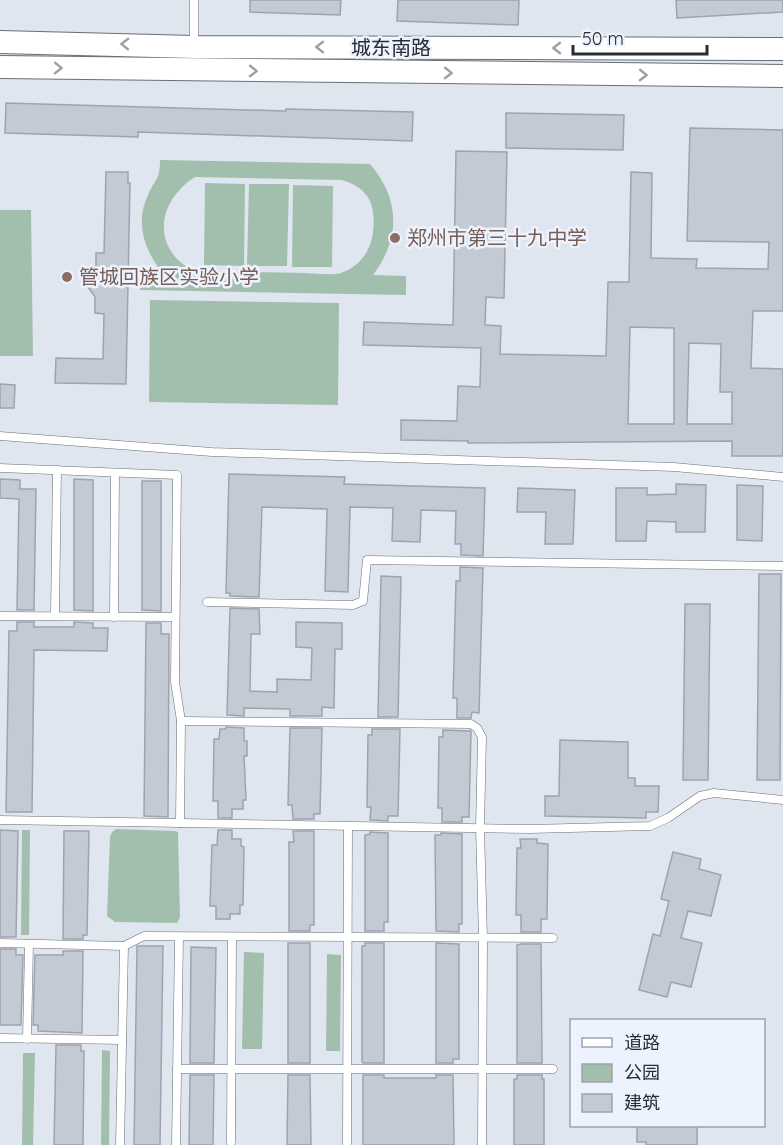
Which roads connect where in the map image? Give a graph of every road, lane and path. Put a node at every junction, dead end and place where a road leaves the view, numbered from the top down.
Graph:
1 (194, 0) edge
2 (0, 42) edge
3 (194, 47) junction
4 (783, 49) edge
5 (0, 67) edge
6 (783, 76) edge
7 (0, 436) edge
8 (0, 468) edge
9 (57, 470) junction
10 (115, 473) junction
11 (783, 477) edge
12 (783, 566) edge
13 (207, 602) dead end
14 (0, 616) edge
15 (56, 616) junction
16 (114, 616) junction
17 (176, 617) junction
18 (182, 721) junction
19 (783, 800) edge
20 (0, 820) edge
21 (180, 823) junction
22 (348, 826) junction
23 (480, 828) junction
24 (179, 937) junction
25 (232, 937) junction
26 (348, 938) junction
27 (483, 938) junction
28 (553, 939) dead end
29 (0, 943) edge
30 (29, 944) junction
31 (124, 946) junction
32 (0, 1038) edge
33 (27, 1039) junction
34 (122, 1040) junction
35 (177, 1069) junction
36 (232, 1069) junction
37 (482, 1069) junction
38 (553, 1069) dead end
39 (347, 1070) junction
40 (231, 1142) dead end
41 (347, 1143) dead end
42 (120, 1145) edge
43 (176, 1145) edge
44 (482, 1145) edge

1 - 3 lane
3 -> 2 main road, 城东南路
4 -> 3 main road, 城东南路
5 -> 6 main road, 城东南路
7 - 11 lane
8 - 9 lane
9 - 10 lane
9 - 15 lane
10 - 16 lane
10 - 17 lane
12 - 13 lane
14 - 15 lane
15 - 16 lane
16 - 17 lane
17 - 18 lane
18 - 21 lane
18 - 23 lane
19 - 23 lane
20 - 21 lane
21 - 22 lane
22 - 23 lane
22 - 26 lane
23 - 27 lane
24 - 25 lane
24 - 31 lane
24 - 35 lane
25 - 26 lane
25 - 36 lane
26 - 27 lane
26 - 39 lane
27 - 28 lane
27 - 37 lane
29 - 30 lane
30 - 31 lane
30 - 33 lane
31 - 34 lane
32 - 33 lane
33 - 34 lane
34 - 42 lane
35 - 36 lane
35 - 43 lane
36 - 39 lane
36 - 40 lane
37 - 38 lane
37 - 39 lane
37 - 44 lane
39 - 41 lane

